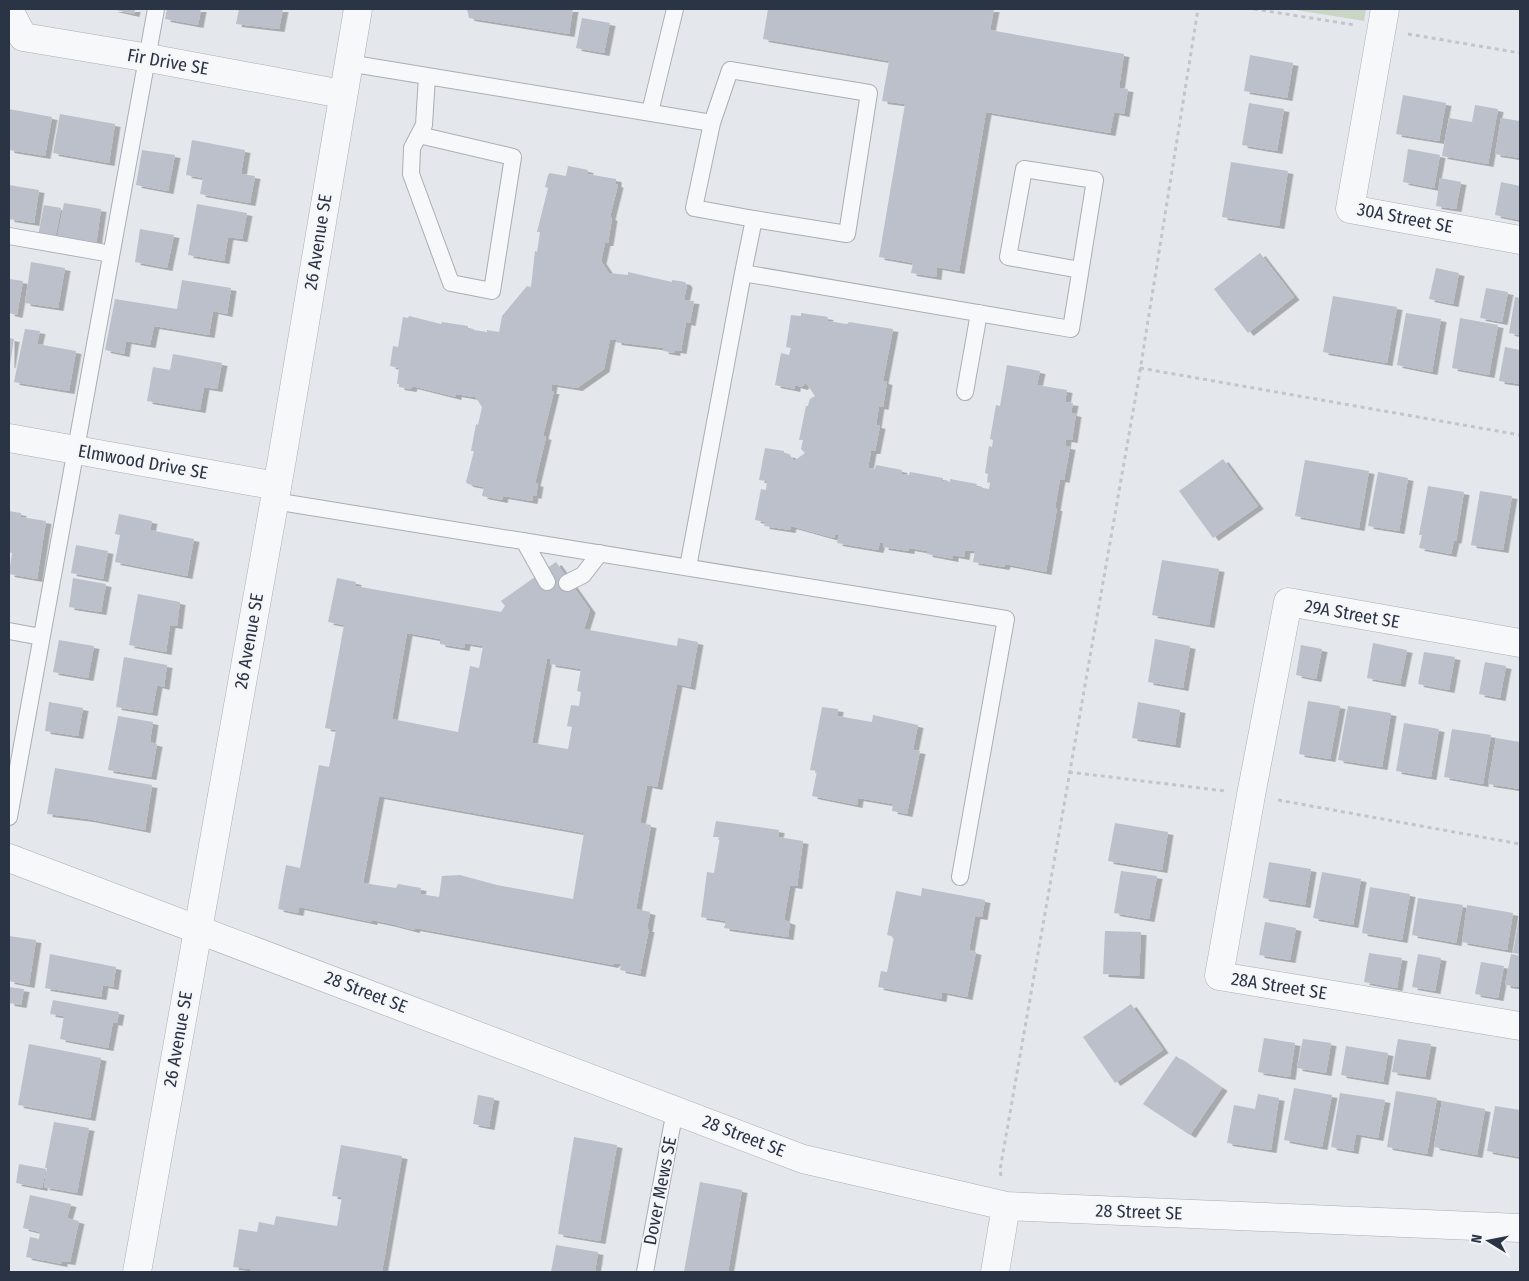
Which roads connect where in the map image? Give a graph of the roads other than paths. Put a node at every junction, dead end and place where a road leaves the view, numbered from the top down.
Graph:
1 (156, 9) edge
2 (358, 9) edge
3 (675, 9) edge
4 (9, 10) edge
5 (1383, 19) edge
6 (149, 58) junction
7 (348, 63) junction
8 (427, 76) junction
9 (342, 94) junction
10 (650, 112) junction
11 (712, 123) junction
12 (419, 135) junction
13 (754, 219) junction
14 (9, 236) edge
15 (1520, 240) edge
16 (111, 254) junction
17 (1080, 270) junction
18 (743, 273) junction
19 (979, 313) junction
20 (965, 392) dead end
21 (9, 438) edge
22 (74, 449) junction
23 (276, 494) junction
24 (524, 541) junction
25 (600, 553) junction
26 (688, 567) junction
27 (547, 582) dead end
28 (567, 583) dead end
29 (9, 631) edge
30 (40, 637) junction
31 (1520, 643) edge
32 (1251, 794) joint
33 (9, 817) edge
34 (9, 858) edge
35 (960, 877) dead end
36 (197, 927) junction
37 (1520, 1026) edge
38 (675, 1110) junction
39 (1006, 1206) junction
40 (1520, 1228) edge
41 (137, 1272) edge
42 (645, 1272) edge
43 (995, 1272) edge

1 - 6 lane
2 - 7 street, 26 Avenue SE
3 - 10 lane
4 - 6 street, Fir Drive SE
5 - 15 street, 30A Street SE
6 - 9 street, Fir Drive SE
6 - 16 lane
7 - 8 lane
7 - 9 street, 26 Avenue SE
8 - 10 lane
8 - 12 lane
9 - 23 street, 26 Avenue SE
10 - 11 lane
11 - 13 lane
11 - 13 lane
12 - 12 lane
13 - 18 lane
14 - 16 lane
16 - 22 lane
17 - 17 lane
17 - 19 lane
18 - 19 lane
18 - 26 lane
19 - 20 lane
21 - 22 street, Elmwood Drive SE
22 - 23 street, Elmwood Drive SE
22 - 30 lane
23 - 24 lane
23 - 36 street, 26 Avenue SE
24 - 25 lane
24 - 27 lane
25 - 26 lane
25 - 28 lane
26 - 35 lane
29 - 30 lane
30 - 33 lane
31 - 32 street, 29A Street SE
32 - 37 street, 28A Street SE
34 - 36 street, 28 Street SE
36 - 38 street, 28 Street SE
36 - 41 street, 26 Avenue SE
38 - 39 street, 28 Street SE
38 - 42 lane, Dover Mews SE
39 - 40 street, 28 Street SE
39 - 43 street

